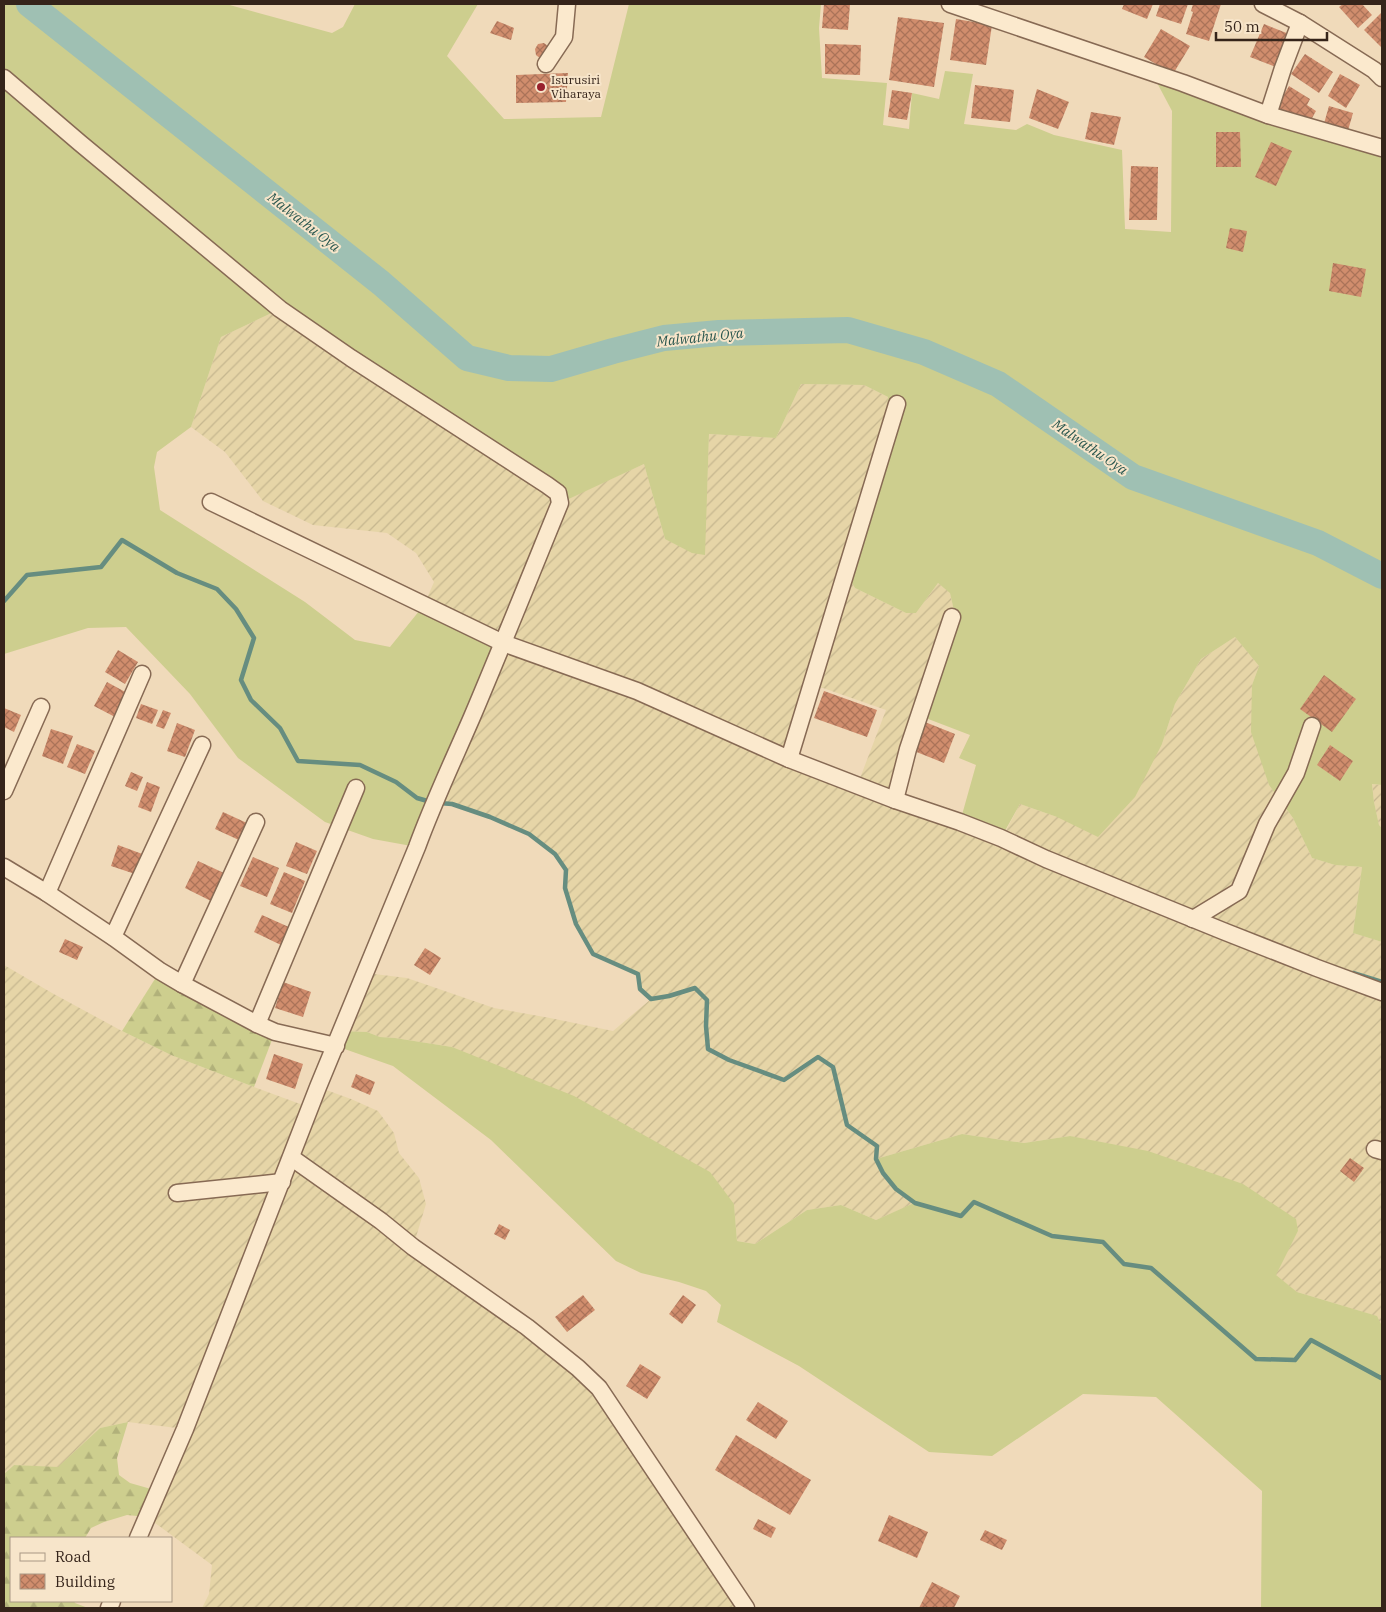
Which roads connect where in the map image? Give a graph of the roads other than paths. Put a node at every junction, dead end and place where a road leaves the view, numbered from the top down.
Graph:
1 (567, 4) edge
2 (950, 4) edge
3 (1263, 4) edge
4 (1300, 23) junction
5 (546, 64) dead end
6 (4, 78) edge
7 (1382, 78) edge
8 (1268, 115) junction
9 (1382, 148) edge
10 (897, 404) dead end
11 (211, 502) dead end
12 (952, 617) dead end
13 (503, 643) junction
14 (142, 674) dead end
15 (41, 707) dead end
16 (1312, 726) dead end
17 (202, 745) dead end
18 (789, 759) junction
19 (356, 788) dead end
20 (4, 791) edge
21 (895, 800) junction
22 (256, 822) dead end
23 (4, 867) edge
24 (47, 893) junction
25 (1193, 919) junction
26 (113, 937) junction
27 (182, 984) junction
28 (1382, 992) edge
29 (256, 1024) junction
30 (336, 1046) junction
31 (292, 1158) junction
32 (282, 1182) junction
33 (177, 1193) dead end
34 (138, 1537) edge
35 (746, 1608) edge

1 - 5 street
2 - 8 street
3 - 4 street
4 - 7 street
4 - 8 street
6 - 13 street
8 - 9 street
10 - 18 street
11 - 13 street
12 - 21 street
13 - 18 street
13 - 30 street
14 - 24 street
15 - 20 street
16 - 25 street
17 - 26 street
18 - 21 street
19 - 29 street
21 - 25 street
22 - 27 street
23 - 24 street
24 - 26 street
25 - 28 street
26 - 27 street
27 - 29 street
29 - 30 street
30 - 31 street
31 - 32 street
31 - 35 street
32 - 33 street
32 - 34 street

